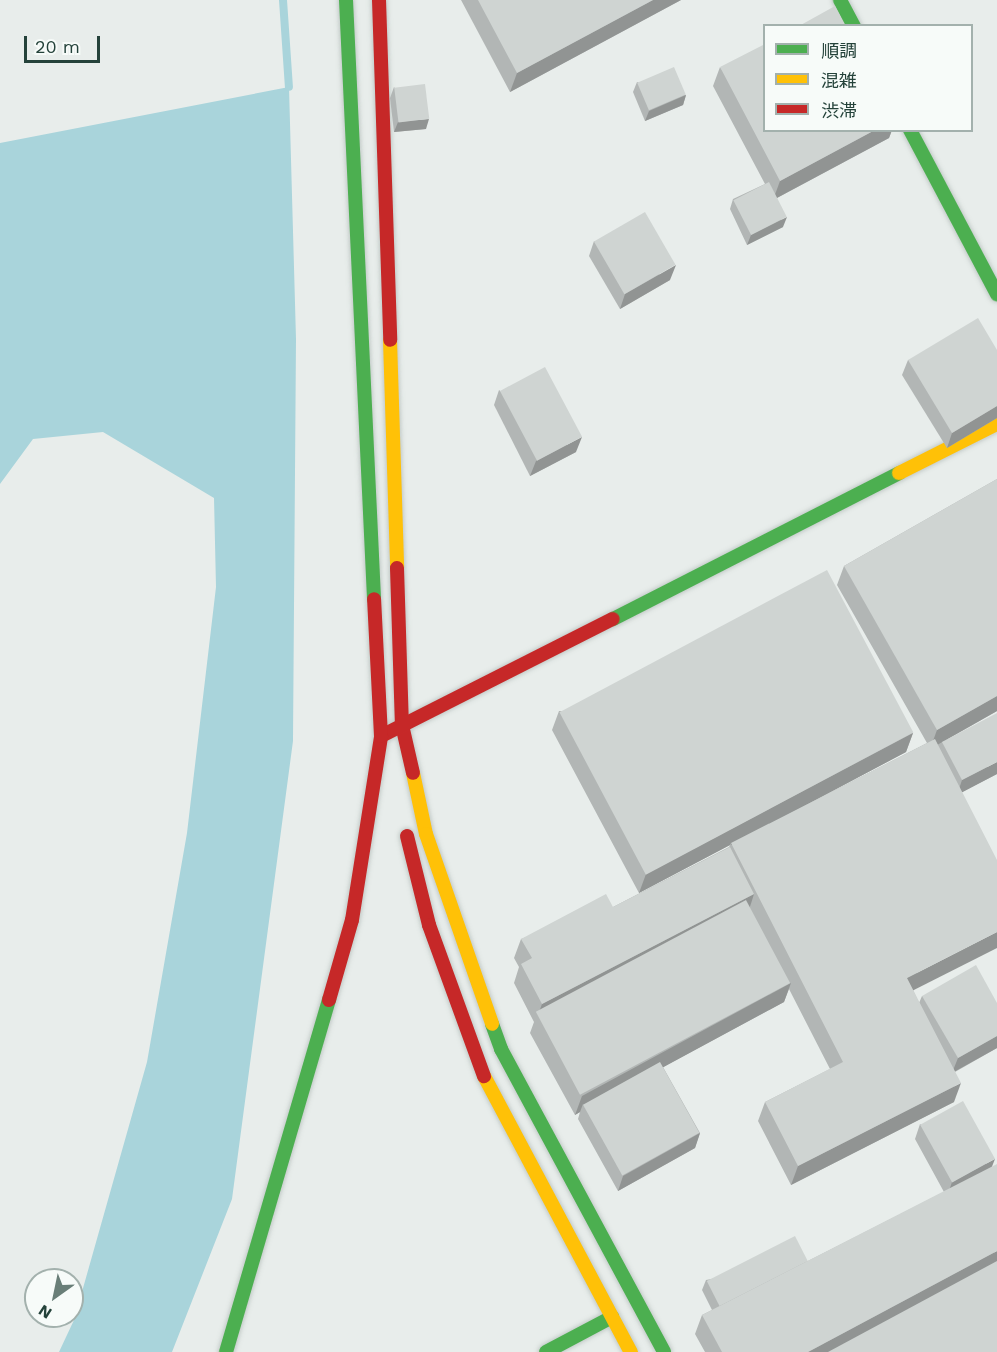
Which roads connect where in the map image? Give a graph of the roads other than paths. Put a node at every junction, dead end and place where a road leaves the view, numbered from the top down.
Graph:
1 (346, 0) edge
2 (379, 0) edge
3 (840, 0) edge
4 (853, 24) edge
5 (911, 132) edge
6 (997, 294) edge
7 (997, 424) edge
8 (402, 725) junction
9 (381, 736) junction
10 (389, 769) dead end
11 (404, 825) dead end
12 (612, 1317) junction
13 (226, 1352) edge
14 (546, 1352) edge
15 (631, 1352) edge
16 (664, 1352) edge

1 - 9 street
2 - 8 street
3 - 4 street
5 - 6 street
7 - 8 street
8 - 9 street
8 - 16 street
9 - 10 street
9 - 13 street
11 - 12 street
12 - 14 street
12 - 15 street

